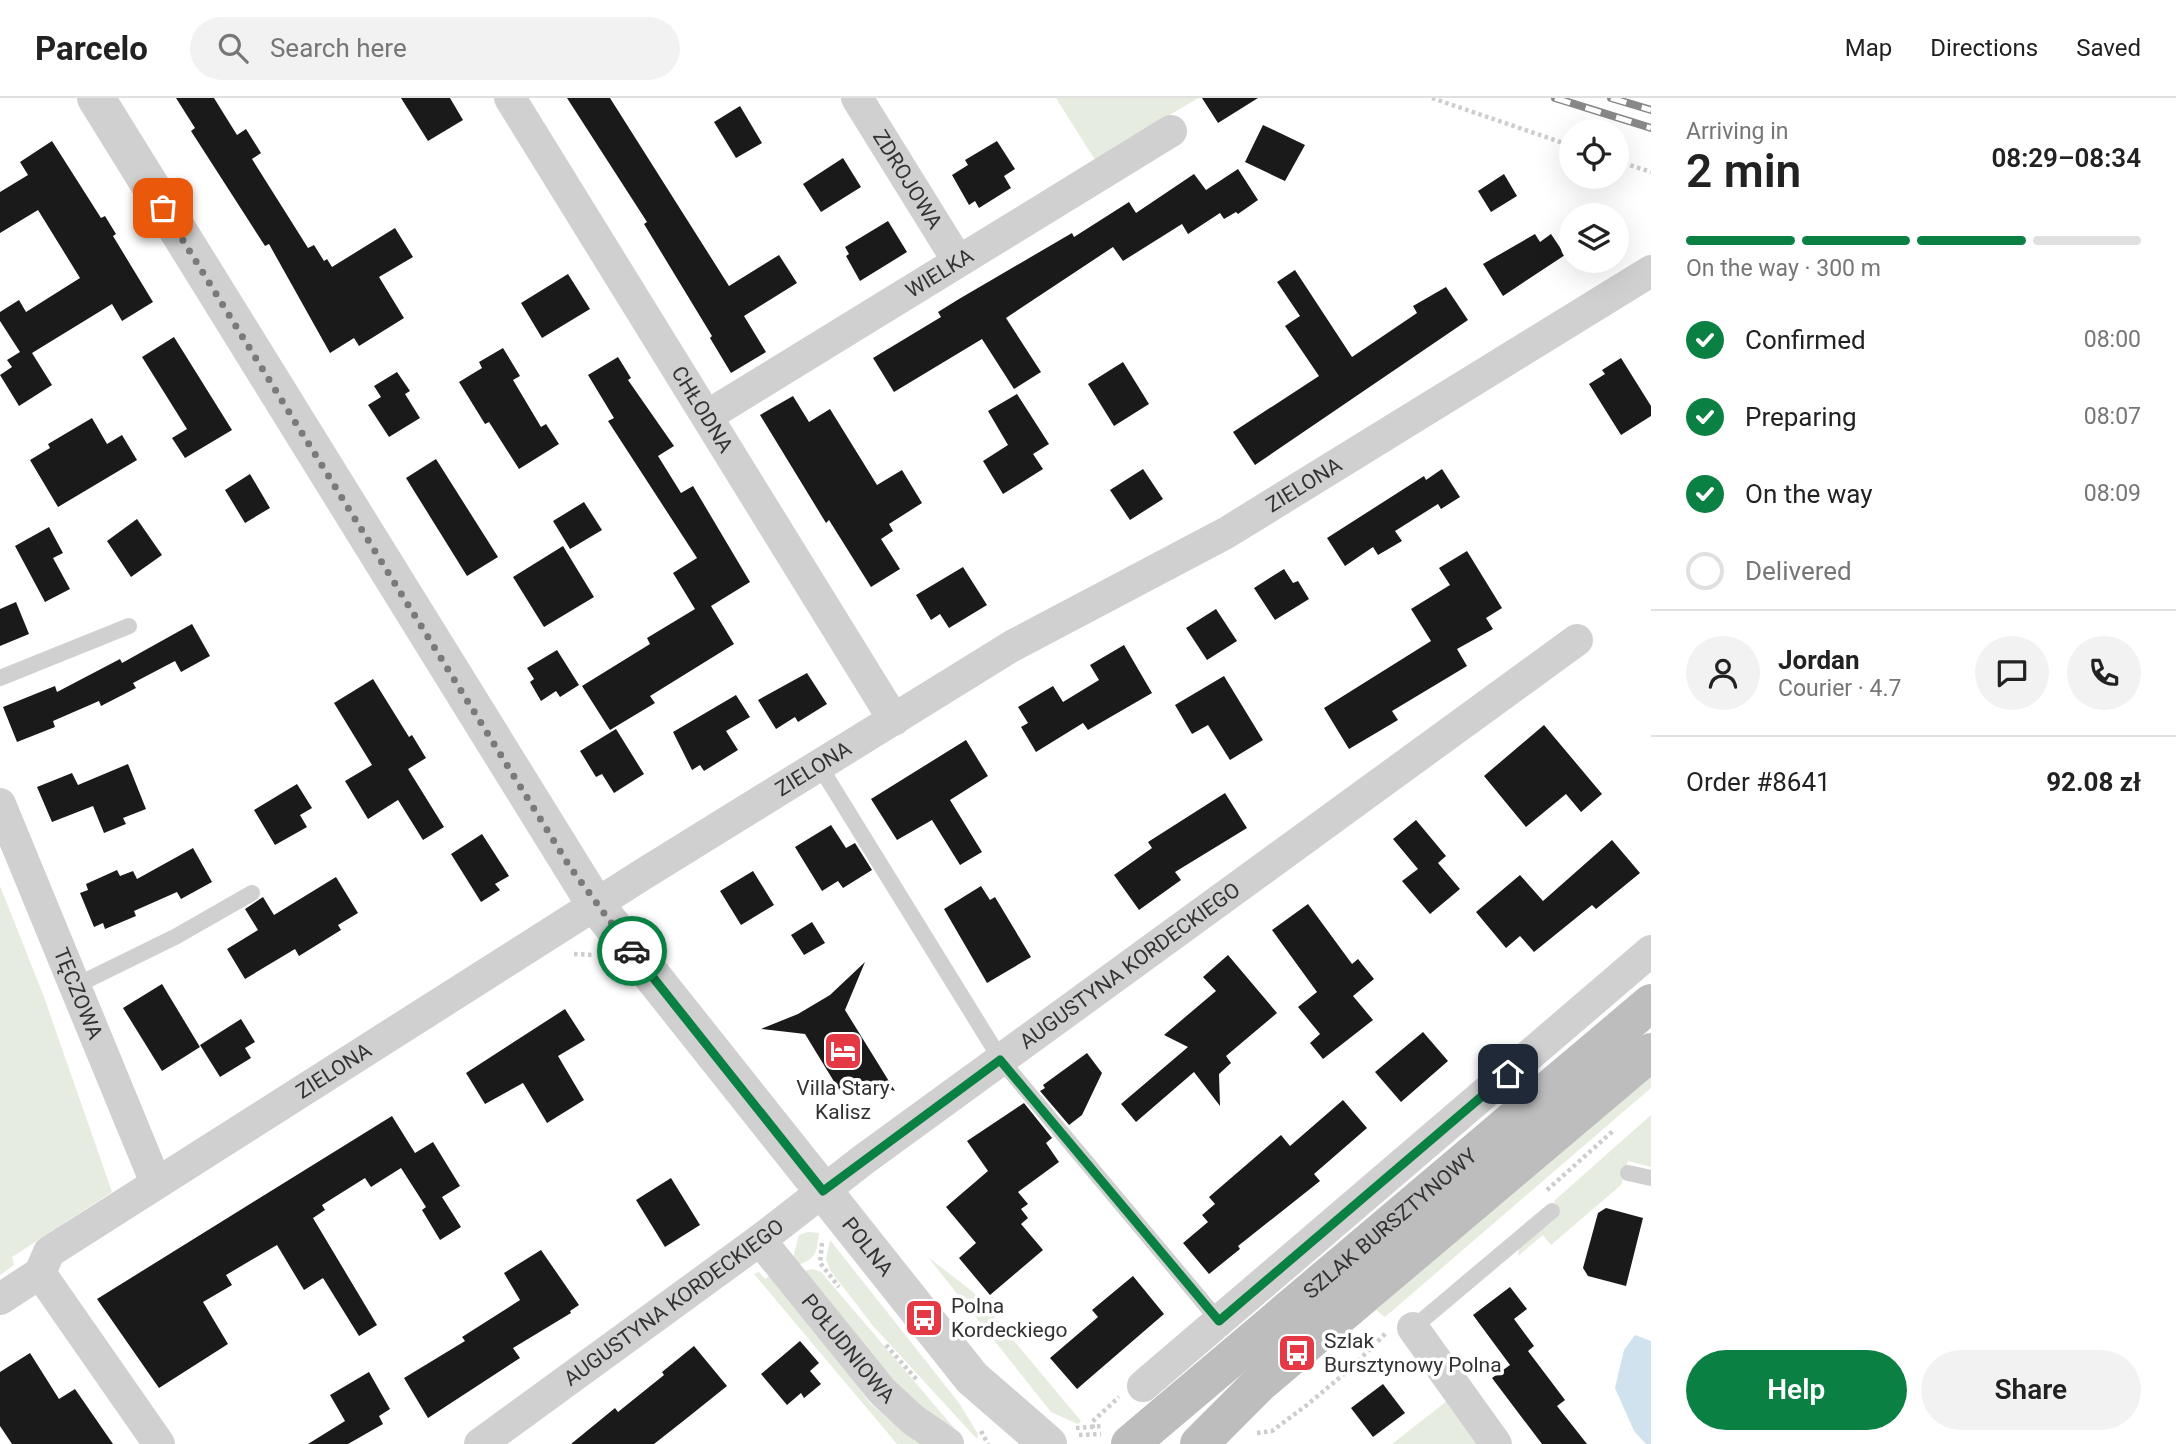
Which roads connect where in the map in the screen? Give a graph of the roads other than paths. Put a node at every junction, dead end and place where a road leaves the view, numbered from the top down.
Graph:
1 (96, 98) edge
2 (510, 98) edge
3 (857, 98) edge
4 (1171, 131) dead end
5 (958, 261) junction
6 (1651, 271) edge
7 (707, 416) junction
8 (129, 625) dead end
9 (1577, 640) dead end
10 (0, 678) edge
11 (894, 720) junction
12 (819, 765) junction
13 (0, 804) edge
14 (251, 893) dead end
15 (595, 904) junction
16 (1651, 951) edge
17 (75, 986) junction
18 (1651, 1003) edge
19 (1651, 1052) edge
20 (1000, 1060) junction
21 (1628, 1173) dead end
22 (1651, 1178) edge
23 (156, 1183) junction
24 (831, 1201) junction
25 (1552, 1211) dead end
26 (760, 1240) junction
27 (40, 1273) junction
28 (0, 1299) edge
29 (1219, 1321) junction
30 (1413, 1328) joint
31 (972, 1378) junction
32 (1143, 1386) dead end
33 (1116, 1433) edge
34 (1064, 1435) edge
35 (995, 1443) edge
36 (159, 1444) edge
37 (480, 1444) edge
38 (948, 1444) edge
39 (1199, 1444) edge
40 (1496, 1444) edge

1 - 15 street, POLNA
2 - 7 street, CHŁODNA
3 - 5 street, ZDROJOWA
4 - 5 street, WIELKA
5 - 7 street, WIELKA
6 - 11 street, ZIELONA
7 - 11 street, CHŁODNA
8 - 10 lane
9 - 20 street, AUGUSTYNA KORDECKIEGO
11 - 12 street, ZIELONA
12 - 15 street, ZIELONA
12 - 20 lane
13 - 17 street, TĘCZOWA
14 - 17 lane
15 - 23 street, ZIELONA
15 - 24 street, POLNA
16 - 29 street
17 - 23 street, TĘCZOWA
18 - 33 main road, SZLAK BURSZTYNOWY
19 - 39 main road, SZLAK BURSZTYNOWY
20 - 24 street, AUGUSTYNA KORDECKIEGO
20 - 29 lane
21 - 22 lane
23 - 27 street, ZIELONA
24 - 26 street, AUGUSTYNA KORDECKIEGO
24 - 31 street, POLNA
25 - 30 lane
26 - 37 street, AUGUSTYNA KORDECKIEGO
26 - 38 street, POŁUDNIOWA
27 - 28 street, ZIELONA
27 - 36 street
29 - 32 street
30 - 40 street
31 - 34 street, POLNA
31 - 35 street, POLNA

